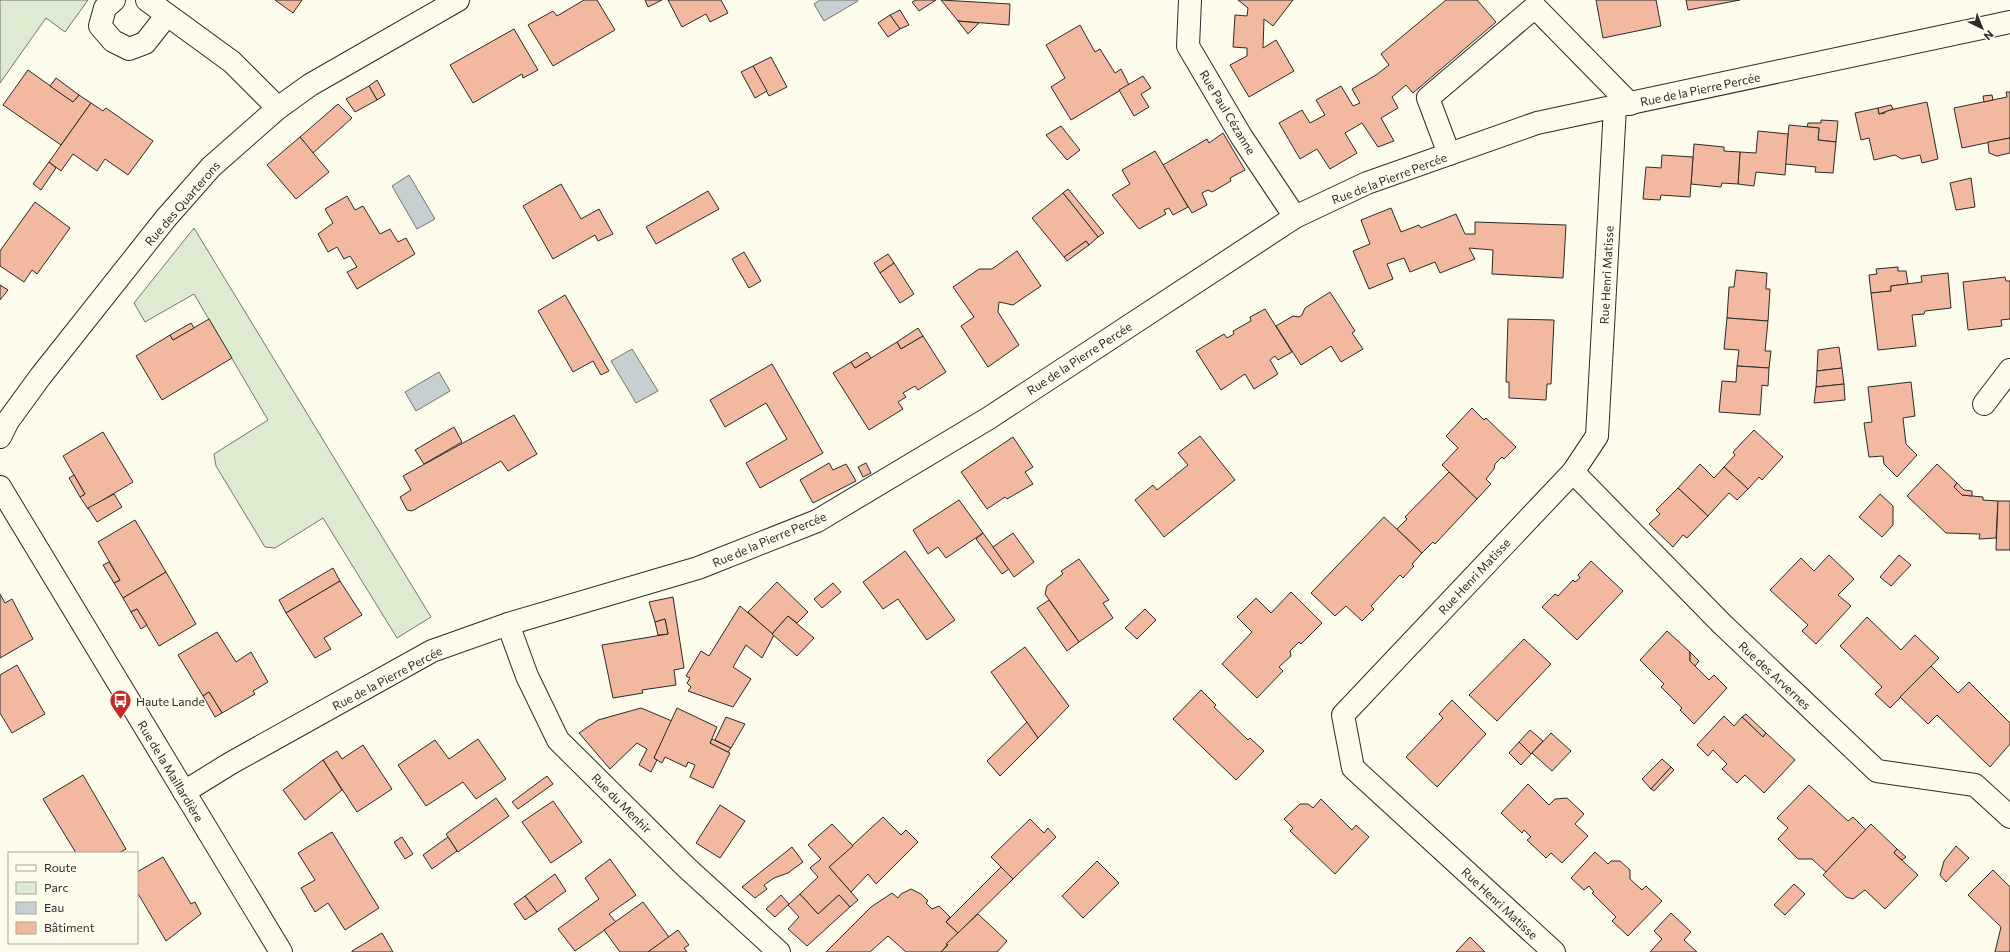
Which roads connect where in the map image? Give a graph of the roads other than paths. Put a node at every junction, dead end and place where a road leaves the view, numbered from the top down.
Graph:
1 (114, 0) edge
2 (147, 0) edge
3 (458, 0) edge
4 (1190, 0) edge
5 (167, 15) junction
6 (2010, 22) edge
7 (1622, 105) junction
8 (278, 108) junction
9 (1449, 154) junction
10 (1294, 217) junction
11 (2010, 370) edge
12 (1984, 404) dead end
13 (0, 437) edge
14 (1573, 472) junction
15 (0, 487) edge
16 (508, 624) junction
17 (184, 792) junction
18 (2010, 817) edge
19 (281, 952) edge
20 (779, 952) edge
21 (1554, 952) edge

1 - 5 street
2 - 5 street
3 - 8 street, Rue des Quarterons
4 - 10 street, Rue Paul Cézanne
5 - 8 street
6 - 7 street, Rue de la Pierre Percée
7 - 9 street, Rue de la Pierre Percée
7 - 9 street
7 - 14 street, Rue Henri Matisse
8 - 13 street, Rue des Quarterons
9 - 10 street, Rue de la Pierre Percée
10 - 16 street, Rue de la Pierre Percée
11 - 12 street
14 - 18 street, Rue des Arvernes
14 - 21 street, Rue Henri Matisse
15 - 17 street, Rue de la Maillardière
16 - 17 street, Rue de la Pierre Percée
16 - 20 street, Rue du Menhir
17 - 19 street, Rue de la Maillardière

